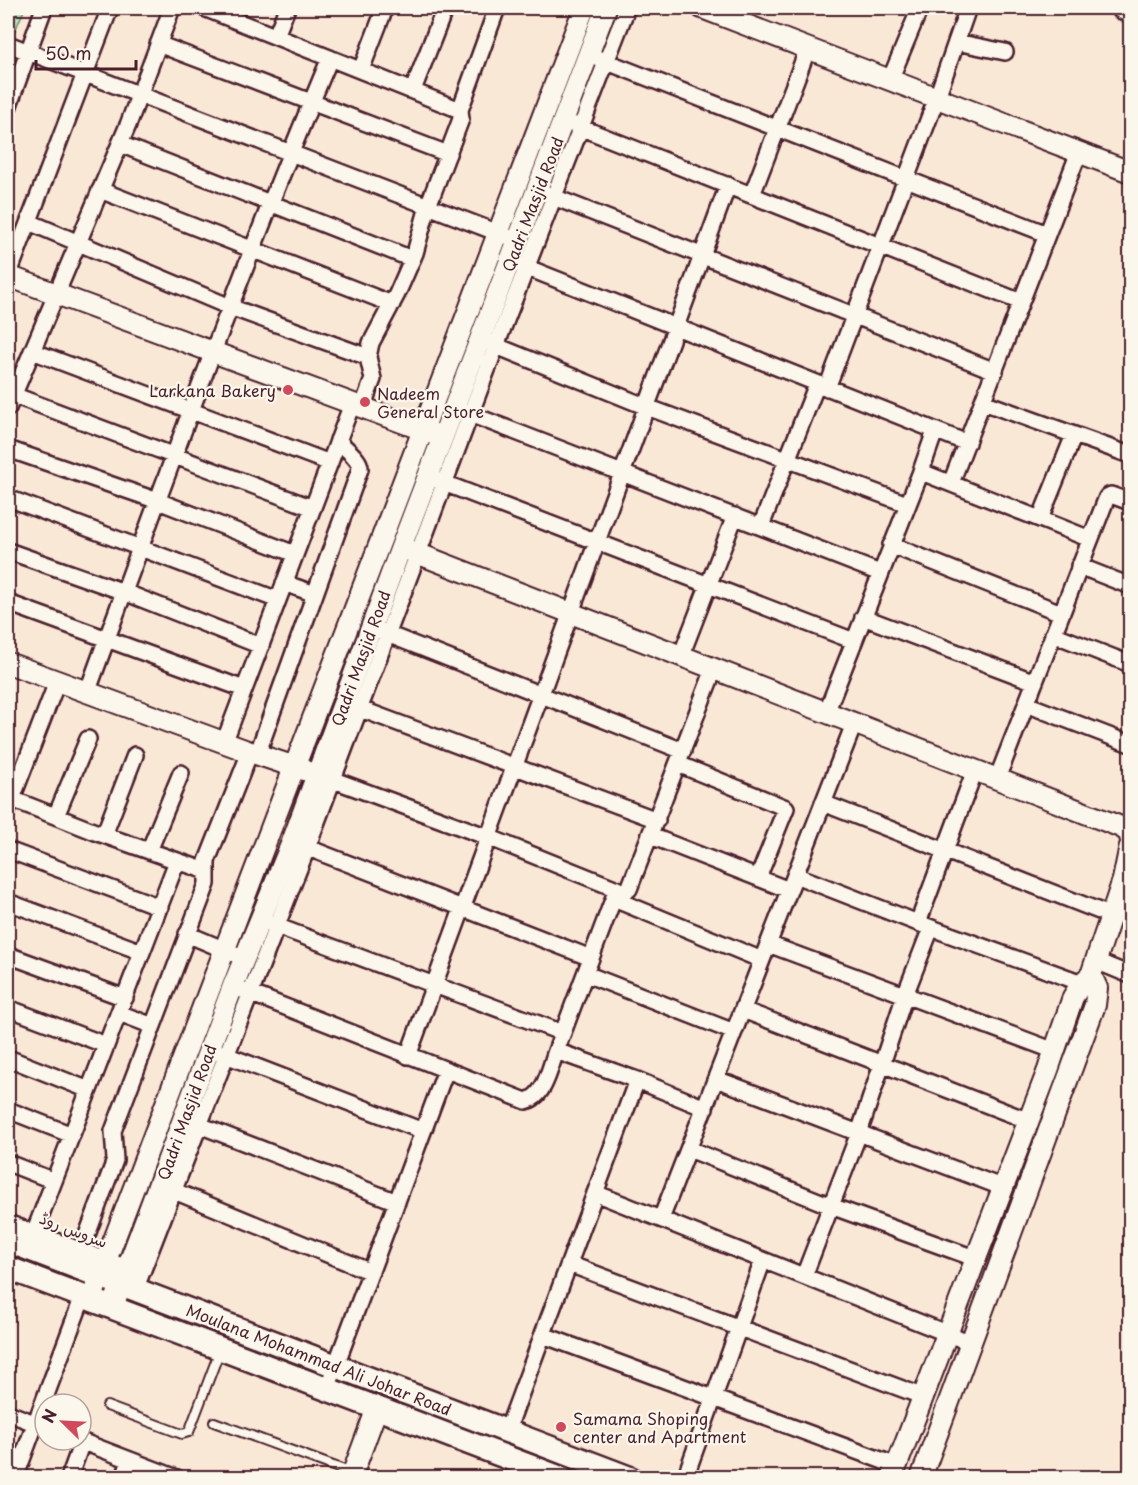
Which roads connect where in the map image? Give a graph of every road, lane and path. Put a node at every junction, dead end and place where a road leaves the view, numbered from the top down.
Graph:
1 (44, 8) edge
2 (110, 8) edge
3 (172, 8) edge
4 (204, 8) edge
5 (288, 8) edge
6 (385, 8) edge
7 (445, 8) edge
8 (497, 8) edge
9 (584, 8) edge
10 (606, 8) edge
11 (627, 8) edge
12 (702, 8) edge
13 (920, 8) edge
14 (968, 8) edge
15 (1123, 8) edge
16 (1131, 10) edge
17 (229, 12) edge
18 (276, 36) junction
19 (956, 42) junction
20 (8, 44) edge
21 (158, 44) junction
22 (808, 48) junction
23 (28, 52) junction
24 (1005, 52) dead end
25 (330, 58) junction
26 (598, 58) junction
27 (361, 70) junction
28 (85, 75) junction
29 (890, 80) junction
30 (413, 90) junction
31 (139, 96) junction
32 (937, 97) junction
33 (311, 103) junction
34 (8, 105) edge
35 (460, 110) junction
36 (573, 124) junction
37 (778, 129) junction
38 (120, 144) junction
39 (1079, 152) junction
40 (290, 153) junction
41 (448, 154) junction
42 (1131, 172) edge
43 (906, 179) junction
44 (728, 185) junction
45 (100, 190) junction
46 (546, 194) junction
47 (752, 195) junction
48 (270, 203) junction
49 (428, 206) junction
50 (29, 222) junction
51 (498, 233) junction
52 (1047, 234) junction
53 (518, 241) junction
54 (78, 244) junction
55 (880, 246) junction
56 (253, 249) junction
57 (702, 257) junction
58 (412, 259) junction
59 (518, 264) junction
60 (8, 276) edge
61 (56, 294) junction
62 (1021, 302) junction
63 (392, 304) junction
64 (230, 307) junction
65 (854, 316) junction
66 (676, 328) junction
67 (488, 343) junction
68 (32, 351) junction
69 (213, 353) junction
70 (368, 357) junction
71 (995, 371) junction
72 (822, 386) junction
73 (10, 402) edge
74 (983, 402) junction
75 (357, 406) junction
76 (647, 407) junction
77 (192, 410) junction
78 (462, 410) junction
79 (423, 430) junction
80 (935, 431) junction
81 (1074, 435) junction
82 (442, 437) junction
83 (338, 440) junction
84 (967, 443) junction
85 (8, 449) edge
86 (1131, 455) edge
87 (174, 456) junction
88 (788, 459) junction
89 (330, 463) junction
90 (622, 472) junction
91 (920, 474) junction
92 (437, 480) junction
93 (951, 483) junction
94 (8, 498) edge
95 (158, 501) junction
96 (1131, 502) edge
97 (907, 504) junction
98 (313, 508) junction
99 (735, 516) junction
100 (1040, 519) junction
101 (761, 526) junction
102 (1090, 539) junction
103 (597, 542) junction
104 (891, 545) junction
105 (141, 547) junction
106 (410, 550) junction
107 (8, 551) edge
108 (295, 554) junction
109 (1079, 566) junction
110 (880, 573) junction
111 (284, 583) junction
112 (709, 585) junction
113 (1131, 586) edge
114 (124, 592) junction
115 (315, 594) junction
116 (278, 600) junction
117 (8, 603) edge
118 (570, 613) junction
119 (1061, 613) junction
120 (863, 617) junction
121 (379, 630) junction
122 (1053, 634) junction
123 (106, 640) junction
124 (854, 641) junction
125 (261, 646) junction
126 (681, 656) junction
127 (8, 663) edge
128 (1131, 664) edge
129 (714, 669) junction
130 (57, 682) junction
131 (1035, 682) junction
132 (244, 689) junction
133 (87, 693) junction
134 (540, 695) junction
135 (1026, 704) junction
136 (351, 705) junction
137 (826, 713) junction
138 (854, 724) junction
139 (88, 739) dead end
140 (224, 743) junction
141 (1131, 744) edge
142 (253, 754) junction
143 (135, 755) dead end
144 (680, 758) junction
145 (294, 766) junction
146 (514, 766) junction
147 (975, 770) junction
148 (181, 773) dead end
149 (325, 776) junction
150 (997, 779) junction
151 (823, 803) junction
152 (10, 804) edge
153 (56, 816) junction
154 (657, 820) junction
155 (104, 835) junction
156 (651, 836) junction
157 (488, 837) junction
158 (1131, 837) edge
159 (300, 845) junction
160 (1131, 846) edge
161 (8, 850) edge
162 (149, 851) junction
163 (945, 851) junction
164 (177, 861) junction
165 (206, 871) junction
166 (758, 878) junction
167 (1127, 881) edge
168 (792, 882) junction
169 (615, 894) junction
170 (8, 902) edge
171 (160, 907) junction
172 (462, 908) junction
173 (1112, 916) junction
174 (267, 923) junction
175 (925, 926) junction
176 (187, 934) junction
177 (768, 944) junction
178 (224, 949) junction
179 (142, 952) junction
180 (8, 955) edge
181 (244, 958) junction
182 (591, 958) junction
183 (762, 960) junction
184 (585, 974) junction
185 (1131, 975) edge
186 (1092, 977) junction
187 (434, 985) junction
188 (241, 990) junction
189 (905, 995) junction
190 (125, 998) junction
191 (8, 1008) edge
192 (743, 1010) junction
193 (118, 1013) junction
194 (153, 1026) junction
195 (734, 1032) junction
196 (563, 1033) junction
197 (106, 1045) junction
198 (556, 1051) junction
199 (1055, 1051) junction
200 (218, 1052) junction
201 (408, 1056) junction
202 (8, 1058) edge
203 (882, 1065) junction
204 (446, 1070) junction
205 (716, 1079) junction
206 (638, 1080) junction
207 (89, 1089) junction
208 (705, 1108) junction
209 (8, 1110) edge
210 (1029, 1121) junction
211 (190, 1122) junction
212 (423, 1131) junction
213 (859, 1133) junction
214 (72, 1135) junction
215 (689, 1149) junction
216 (8, 1163) edge
217 (54, 1181) junction
218 (167, 1188) junction
219 (1004, 1188) junction
220 (596, 1193) junction
221 (397, 1202) junction
222 (831, 1206) junction
223 (661, 1219) junction
224 (8, 1223) edge
225 (34, 1233) junction
226 (8, 1241) edge
227 (81, 1251) junction
228 (977, 1259) junction
229 (764, 1260) junction
230 (569, 1264) junction
231 (8, 1268) edge
232 (103, 1268) junction
233 (371, 1272) junction
234 (804, 1276) junction
235 (128, 1281) junction
236 (87, 1298) junction
237 (112, 1308) junction
238 (739, 1328) junction
239 (949, 1333) junction
240 (543, 1335) junction
241 (971, 1343) junction
242 (221, 1349) junction
243 (336, 1366) junction
244 (327, 1389) junction
245 (52, 1392) edge
246 (924, 1397) junction
247 (714, 1398) junction
248 (107, 1406) dead end
249 (377, 1408) junction
250 (8, 1413) edge
251 (33, 1422) edge
252 (214, 1422) dead end
253 (507, 1431) junction
254 (33, 1437) edge
255 (93, 1446) edge
256 (77, 1452) edge
257 (130, 1460) junction
258 (895, 1472) edge
259 (13, 1473) edge
260 (352, 1475) edge
261 (69, 1478) edge
262 (124, 1478) edge
263 (177, 1478) edge
264 (561, 1478) edge
265 (630, 1478) edge
266 (685, 1478) edge
267 (921, 1478) edge

1 - 23 street
2 - 28 street
3 - 21 street
4 - 17 street
5 - 18 street
6 - 27 street
7 - 30 street
8 - 35 street
9 - 51 street, Qadri Masjid Road
10 - 26 street, Qadri Masjid Road
11 - 26 street
12 - 22 street
13 - 29 street
14 - 19 street
15 - 16 main road
17 - 18 street
18 - 25 street
19 - 24 street
19 - 32 street
20 - 23 street
21 - 31 street
21 - 33 street
22 - 29 street
22 - 37 street
23 - 28 street
23 - 34 street
25 - 27 street
25 - 33 street
26 - 36 street, Qadri Masjid Road
26 - 37 street
27 - 30 street
28 - 31 street
28 - 50 street
29 - 32 street
30 - 35 street
31 - 38 street
31 - 40 street
32 - 39 street
32 - 43 street
33 - 40 street
33 - 41 street
35 - 41 street
36 - 44 street
36 - 46 street, Qadri Masjid Road
37 - 43 street
37 - 47 street
38 - 45 street
38 - 48 street
39 - 42 street
39 - 52 street
40 - 48 street
40 - 49 street
41 - 49 street
43 - 52 street
43 - 55 street
44 - 47 street
44 - 57 street
45 - 54 street
45 - 56 street
46 - 53 street, Qadri Masjid Road
46 - 57 street
46 - 59 street
47 - 55 street
48 - 56 street
48 - 58 street
49 - 51 street
49 - 58 street
50 - 54 street
50 - 60 street
51 - 53 street
51 - 79 street, Qadri Masjid Road
52 - 62 street
53 - 59 street, Qadri Masjid Road
54 - 61 street
54 - 64 street
55 - 62 street
55 - 65 street
56 - 63 street
56 - 64 street
57 - 65 street
57 - 66 street
58 - 63 street
59 - 66 street
59 - 67 street, Qadri Masjid Road
60 - 61 street
61 - 68 street
61 - 69 street
62 - 71 street
63 - 70 street
64 - 69 street
64 - 70 street
65 - 71 street
65 - 72 street
66 - 72 street
66 - 76 street
67 - 76 street
67 - 78 street, Qadri Masjid Road
68 - 73 street
68 - 77 street
69 - 75 street
69 - 77 street
70 - 75 street
71 - 74 street
72 - 80 street
72 - 88 street
73 - 87 street
74 - 81 street
74 - 84 street
75 - 79 street
75 - 83 street
76 - 88 street
76 - 90 street
77 - 87 street
77 - 89 street
78 - 82 street, Qadri Masjid Road
78 - 90 street
78 - 92 street
79 - 82 street
79 - 145 street, Qadri Masjid Road
80 - 84 street
80 - 91 street
81 - 86 street
81 - 100 street
82 - 92 street, Qadri Masjid Road
83 - 89 street
83 - 115 street
84 - 93 street
85 - 95 street
87 - 95 street
87 - 98 street
88 - 97 street
88 - 101 street
89 - 98 street
90 - 99 street
90 - 103 street
91 - 93 street
91 - 97 street
92 - 103 street
92 - 106 street, Qadri Masjid Road
93 - 100 street
94 - 105 street
95 - 105 street
95 - 108 street
96 - 102 street
97 - 104 street
98 - 108 street
99 - 101 street
99 - 112 street
100 - 102 street
101 - 110 street
102 - 109 street
103 - 112 street
103 - 118 street
104 - 110 street
104 - 119 street
105 - 114 street
105 - 116 street
106 - 118 street
106 - 121 street, Qadri Masjid Road
107 - 114 street
108 - 111 street
109 - 113 street
109 - 119 street
110 - 120 street
111 - 115 street
111 - 116 street
112 - 124 street
112 - 126 street
114 - 123 street
114 - 125 street
115 - 142 street
116 - 125 street
117 - 123 street
118 - 126 street
118 - 134 street
119 - 122 street
120 - 124 street
120 - 131 street
121 - 134 street
121 - 136 street, Qadri Masjid Road
122 - 128 street
122 - 131 street
123 - 132 street
123 - 133 street
124 - 137 street
125 - 132 street
126 - 129 street
127 - 130 street
129 - 137 street
129 - 144 street
130 - 133 street
130 - 152 street
131 - 135 street
132 - 140 street
133 - 140 street
134 - 144 street
134 - 146 street
135 - 141 street
135 - 150 street
136 - 146 street
136 - 149 street, Qadri Masjid Road
137 - 138 street
138 - 147 street
138 - 151 street
139 - 153 street
140 - 142 street
142 - 145 street
142 - 165 street
143 - 155 street
144 - 154 street
144 - 166 street
145 - 149 street
145 - 178 street, Qadri Masjid Road
146 - 154 street
146 - 157 street
147 - 150 street
147 - 163 street
148 - 162 street
149 - 157 street
149 - 159 street, Qadri Masjid Road
150 - 158 street
151 - 163 street
151 - 168 street
152 - 153 street
153 - 155 street
154 - 156 street
155 - 162 street
156 - 166 street
156 - 169 street
157 - 169 street
157 - 172 street
159 - 172 street
159 - 174 street, Qadri Masjid Road
160 - 167 street
161 - 171 street
162 - 164 street
163 - 173 street
163 - 175 street
164 - 165 street
164 - 171 street
165 - 176 street
166 - 168 street
167 - 173 street
168 - 175 street
168 - 177 street
169 - 182 street
169 - 183 street
170 - 179 street
171 - 179 street
172 - 182 street
172 - 187 street
173 - 186 street
174 - 181 street, Qadri Masjid Road
174 - 187 street
174 - 188 street
175 - 186 street
175 - 189 street
176 - 178 street
176 - 194 street
177 - 183 street
177 - 189 street
178 - 181 street
178 - 232 street, Qadri Masjid Road
179 - 190 street
180 - 190 street
181 - 188 street, Qadri Masjid Road
182 - 184 street
183 - 192 street
184 - 195 street
184 - 196 street
185 - 186 street
186 - 199 street
186 - 241 street
187 - 196 street
187 - 201 street
188 - 200 street, Qadri Masjid Road
188 - 201 street
189 - 199 street
189 - 203 street
190 - 193 street
191 - 197 street
192 - 195 street
192 - 203 street
193 - 194 street
193 - 197 street
194 - 227 street
195 - 205 street
196 - 198 street
197 - 207 street
198 - 204 street
198 - 206 street
199 - 210 street
200 - 211 street, Qadri Masjid Road
200 - 212 street
201 - 204 street
202 - 207 street
203 - 210 street
203 - 213 street
204 - 212 street
205 - 208 street
205 - 213 street
206 - 208 street
206 - 220 street
207 - 214 street
208 - 215 street
209 - 214 street
210 - 219 street
211 - 218 street, Qadri Masjid Road
211 - 221 street
212 - 221 street
213 - 219 street
213 - 222 street
214 - 217 street
215 - 222 street
215 - 223 street
216 - 217 street
217 - 225 street
218 - 233 street
218 - 235 street, Qadri Masjid Road
219 - 228 street
220 - 223 street
220 - 230 street
221 - 233 street
222 - 228 street
222 - 234 street
223 - 229 street
224 - 225 street, سروس روڈ
225 - 227 street, سروس روڈ
226 - 232 main road, Moulana Mohammad Ali Johar Road
227 - 232 street, سروس روڈ
228 - 239 street
229 - 234 street
229 - 238 street
230 - 238 street
230 - 240 street
231 - 236 main road, Moulana Mohammad Ali Johar Road
232 - 235 main road, Moulana Mohammad Ali Johar Road
232 - 236 street, Qadri Masjid Road
233 - 243 street
234 - 239 street
235 - 237 street, Qadri Masjid Road
235 - 243 main road, Moulana Mohammad Ali Johar Road
236 - 237 main road, Moulana Mohammad Ali Johar Road
236 - 245 street
237 - 242 main road, Moulana Mohammad Ali Johar Road
238 - 246 street
238 - 247 street
239 - 241 street
239 - 246 street
240 - 247 street
240 - 253 street
241 - 267 street
242 - 244 main road, Moulana Mohammad Ali Johar Road
242 - 248 lane
243 - 244 street
243 - 253 main road, Moulana Mohammad Ali Johar Road
244 - 249 main road, Moulana Mohammad Ali Johar Road
246 - 258 street
247 - 258 street
247 - 266 street
249 - 260 street
249 - 264 main road, Moulana Mohammad Ali Johar Road
250 - 251 street
252 - 260 lane
253 - 265 main road, Moulana Mohammad Ali Johar Road
254 - 259 street
255 - 257 street
256 - 261 street
257 - 262 street
257 - 263 street

